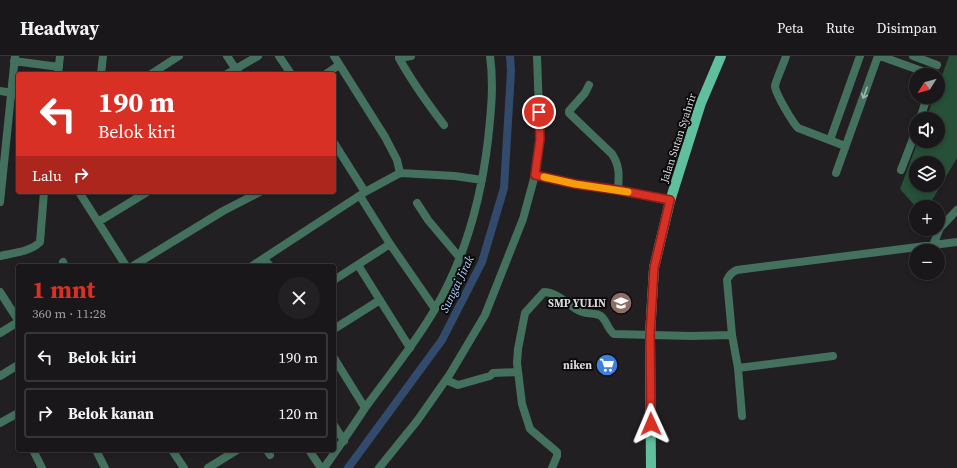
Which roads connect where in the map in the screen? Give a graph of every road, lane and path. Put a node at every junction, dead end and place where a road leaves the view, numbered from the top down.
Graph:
1 (60, 56) edge
2 (111, 56) edge
3 (180, 56) edge
4 (227, 56) edge
5 (258, 56) edge
6 (279, 56) edge
7 (334, 56) edge
8 (411, 56) edge
9 (490, 56) edge
10 (537, 56) edge
11 (721, 56) edge
12 (786, 56) edge
13 (860, 56) edge
14 (879, 56) edge
15 (913, 56) edge
16 (941, 56) edge
17 (398, 57) edge
18 (14, 58) edge
19 (103, 58) edge
20 (339, 65) junction
21 (937, 65) junction
22 (914, 68) edge
23 (936, 68) edge
24 (58, 70) edge
25 (237, 71) edge
26 (101, 72) edge
27 (156, 72) edge
28 (290, 72) edge
29 (329, 72) edge
30 (589, 85) dead end
31 (0, 92) edge
32 (15, 93) edge
33 (444, 125) dead end
34 (830, 140) junction
35 (846, 146) junction
36 (336, 147) edge
37 (909, 148) edge
38 (901, 170) dead end
39 (400, 173) junction
40 (836, 173) dead end
41 (535, 175) junction
42 (482, 180) junction
43 (618, 190) junction
44 (44, 194) edge
45 (80, 194) edge
46 (144, 194) edge
47 (256, 194) edge
48 (363, 194) junction
49 (670, 200) junction
50 (0, 202) edge
51 (417, 203) dead end
52 (957, 210) edge
53 (98, 222) junction
54 (957, 242) edge
55 (390, 244) junction
56 (933, 244) edge
57 (941, 244) edge
58 (909, 248) edge
59 (0, 256) edge
60 (460, 258) junction
61 (264, 259) junction
62 (125, 264) edge
63 (136, 264) edge
64 (255, 264) edge
65 (268, 264) edge
66 (358, 265) junction
67 (336, 279) edge
68 (0, 292) edge
69 (380, 300) junction
70 (435, 309) junction
71 (16, 318) edge
72 (16, 322) edge
73 (336, 328) edge
74 (0, 333) edge
75 (650, 335) junction
76 (732, 335) junction
77 (410, 348) junction
78 (833, 356) dead end
79 (336, 361) edge
80 (16, 366) edge
81 (738, 368) junction
82 (518, 372) junction
83 (0, 376) edge
84 (446, 380) junction
85 (366, 408) junction
86 (16, 416) edge
87 (742, 416) dead end
88 (0, 423) edge
89 (336, 428) edge
90 (344, 441) junction
91 (34, 452) edge
92 (97, 452) edge
93 (173, 452) edge
94 (234, 452) edge
95 (310, 452) edge
96 (336, 452) edge
97 (336, 452) edge
98 (42, 468) edge
99 (105, 468) edge
100 (184, 468) edge
101 (208, 468) edge
102 (321, 468) edge
103 (324, 468) edge
104 (379, 468) edge
105 (552, 468) edge
106 (651, 468) edge

1 - 24 street
2 - 19 street
3 - 27 street
4 - 25 street
5 - 25 street
6 - 28 street
7 - 20 street
8 - 17 street
9 - 42 street
10 - 41 street
11 - 49 main road, Jalan Sutan Syahrir
12 - 34 street
13 - 34 street
14 - 22 street
14 -> 35 street
15 - 21 street
16 - 21 street
17 - 33 street
18 - 24 street
18 - 32 street
19 - 26 street
20 - 29 street
20 - 39 street
21 - 23 street
30 - 43 street
31 - 32 street
32 - 50 street
34 - 35 street
35 - 40 street
36 - 48 street
37 - 38 street
39 - 42 street
39 - 48 street
41 - 43 street
41 - 84 street
42 - 60 street
43 - 49 street
44 - 59 street
45 - 53 street
46 - 53 street
47 - 63 street
48 - 55 street
48 - 61 street
49 - 75 main road, Jalan Sutan Syahrir
51 - 60 street
52 - 56 street
53 - 62 street
54 - 57 street
55 - 66 street
55 - 70 street
58 - 76 street
60 - 70 street
61 - 64 street
61 - 65 street
66 - 67 street
66 - 69 street
68 - 71 street
69 - 73 street
69 - 77 street
70 - 77 street
72 - 74 street
75 - 76 street
75 - 82 street
75 - 106 main road, Jalan Sutan Syahrir
76 - 81 street
77 - 85 street
78 - 81 street
79 - 85 street
80 - 83 street
81 - 87 street
82 - 84 street
82 - 105 street
84 - 104 street
85 - 90 street
86 - 88 street
89 - 90 street
90 - 96 street
91 - 98 street
92 - 99 street
93 - 100 street
94 - 101 street
95 - 102 street
97 - 103 street

